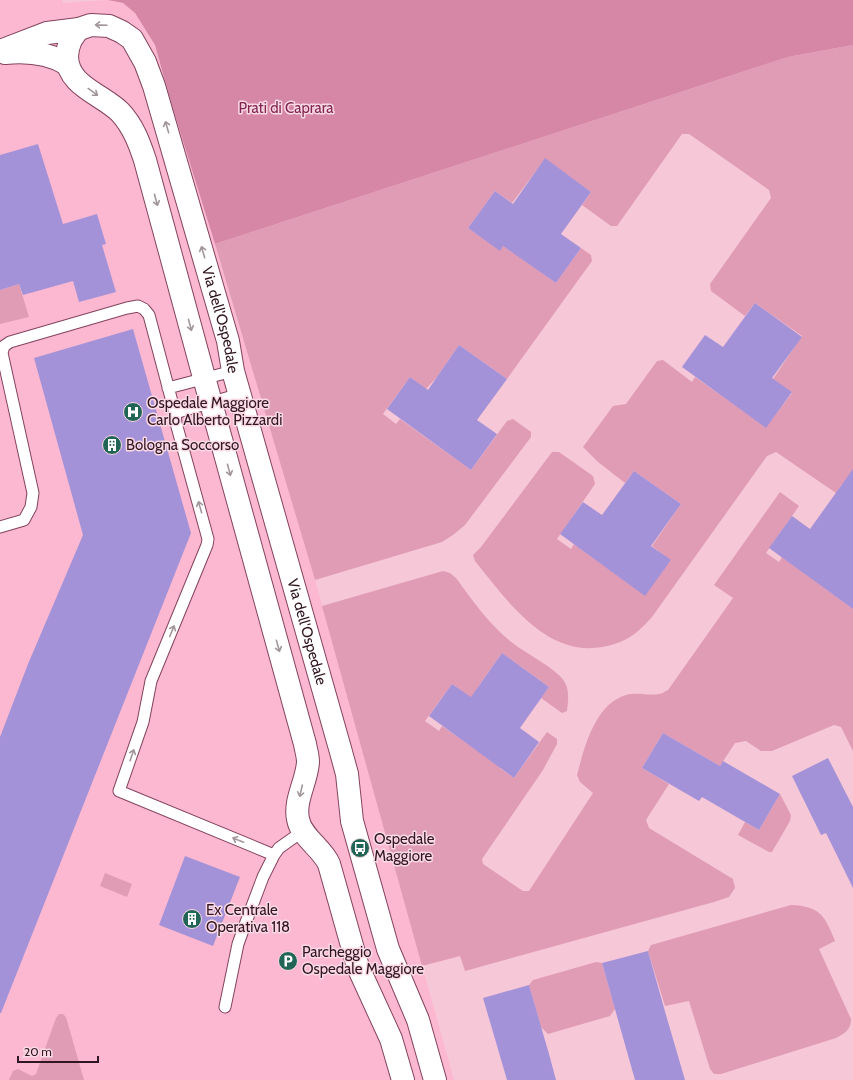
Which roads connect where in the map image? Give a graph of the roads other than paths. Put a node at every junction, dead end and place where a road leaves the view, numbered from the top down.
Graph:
1 (79, 29) junction
2 (0, 52) edge
3 (67, 64) junction
4 (233, 371) junction
5 (204, 378) junction
6 (168, 388) junction
7 (240, 394) junction
8 (211, 403) junction
9 (175, 413) junction
10 (0, 527) edge
11 (303, 831) junction
12 (274, 855) junction
13 (225, 1007) dead end
14 (403, 1080) edge
15 (435, 1080) edge

1 - 2 street, Via dell'Ospedale
1 - 3 street
4 -> 1 street, Via dell'Ospedale
2 - 3 street, Via dell'Ospedale
3 -> 5 street, Via dell'Ospedale
4 - 5 lane
4 - 7 street, Via dell'Ospedale
5 - 6 lane
5 - 8 street, Via dell'Ospedale
6 - 9 lane
6 - 10 lane
7 - 8 lane
7 - 15 street, Via dell'Ospedale
8 - 9 lane
8 -> 11 street, Via dell'Ospedale
12 -> 9 lane
11 - 12 lane
11 - 14 street
12 - 13 lane

